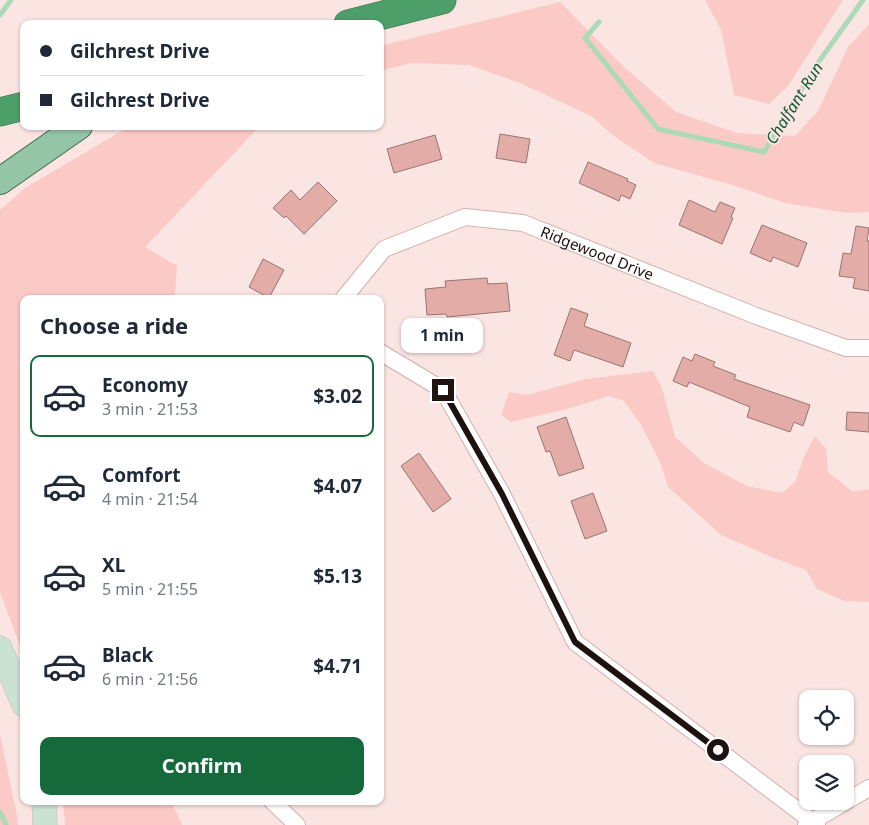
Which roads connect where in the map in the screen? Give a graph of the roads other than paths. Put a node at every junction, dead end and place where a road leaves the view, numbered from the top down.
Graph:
1 (442, 0) edge
2 (364, 20) edge
3 (20, 107) edge
4 (0, 112) edge
5 (73, 130) edge
6 (0, 181) edge
7 (346, 295) edge
8 (869, 348) edge
9 (384, 354) edge
10 (0, 648) edge
11 (20, 696) edge
12 (869, 788) edge
13 (44, 805) edge
14 (276, 805) edge
15 (812, 824) edge
16 (45, 825) edge
17 (298, 825) edge

1 - 2 highway
3 - 4 highway
5 - 6 main road
7 - 8 street, Ridgewood Drive
9 - 15 street
10 - 11 street
12 - 15 street
13 - 16 street
14 - 17 street

